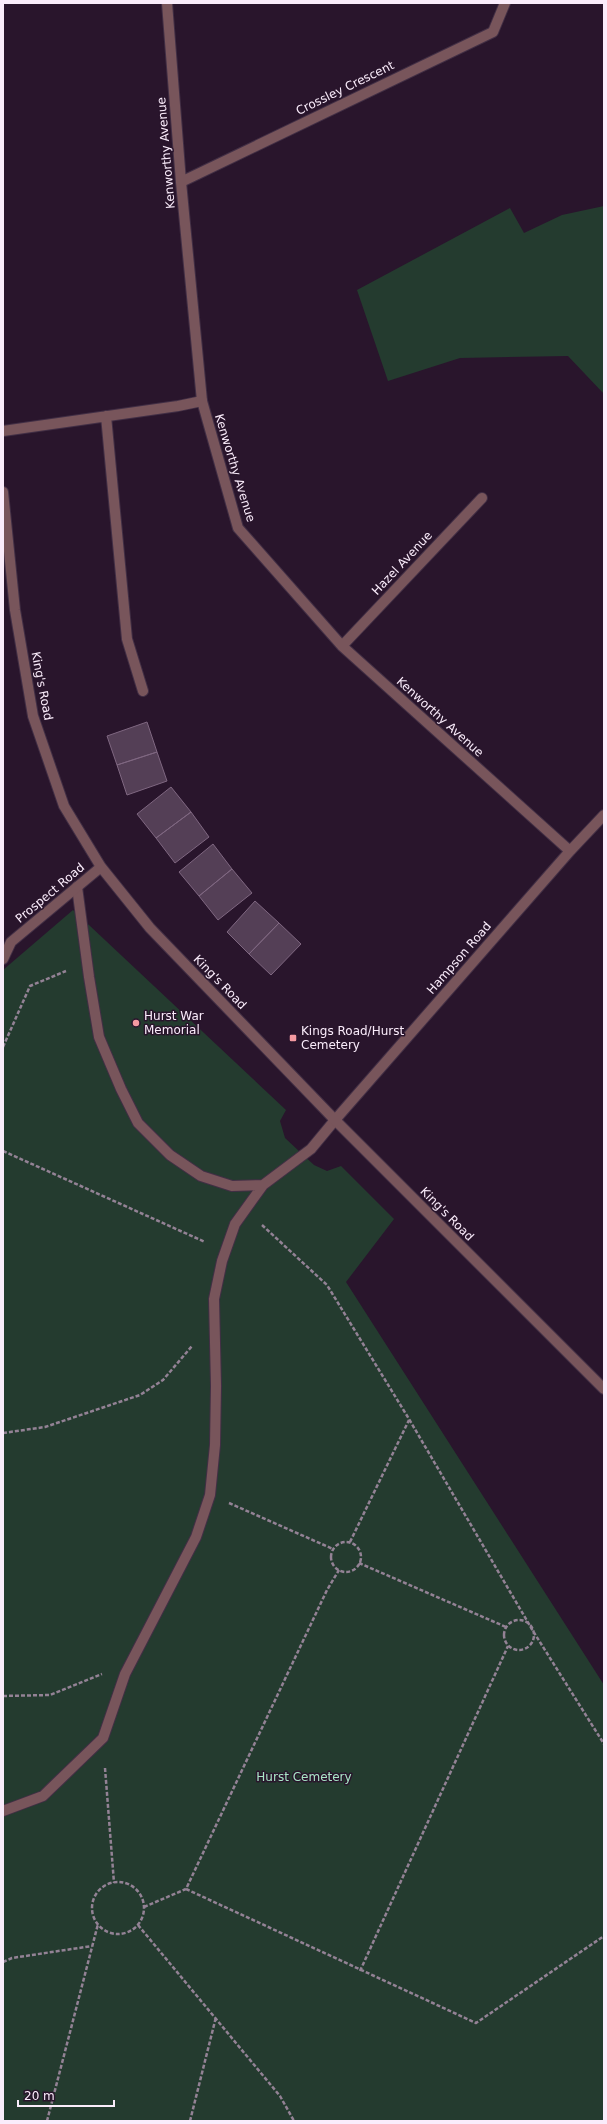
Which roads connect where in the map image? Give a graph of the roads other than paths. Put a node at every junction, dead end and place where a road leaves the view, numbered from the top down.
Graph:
1 (168, 3) edge
2 (505, 3) edge
3 (181, 182) junction
4 (202, 401) junction
5 (106, 416) junction
6 (3, 430) edge
7 (3, 492) edge
8 (482, 498) dead end
9 (342, 646) junction
10 (143, 691) dead end
11 (604, 815) edge
12 (570, 851) junction
13 (101, 867) junction
14 (77, 887) junction
15 (3, 959) edge
16 (335, 1120) junction
17 (263, 1185) junction
18 (604, 1389) edge
19 (3, 1810) edge

1 - 3 street, Kenworthy Avenue
2 - 3 street, Crossley Crescent
3 - 4 street, Kenworthy Avenue
4 - 5 street
4 - 9 street, Kenworthy Avenue
5 - 6 street
5 - 10 street
7 - 13 street, King's Road
8 - 9 street, Hazel Avenue
9 - 12 street, Kenworthy Avenue
11 - 12 street, Hampson Road
12 - 16 street, Hampson Road
13 - 14 street, Prospect Road
13 - 16 street, King's Road
14 - 15 street, Prospect Road
14 - 17 street
16 - 17 street, Hampson Road
16 - 18 street, King's Road
17 - 19 street, Hampson Road

